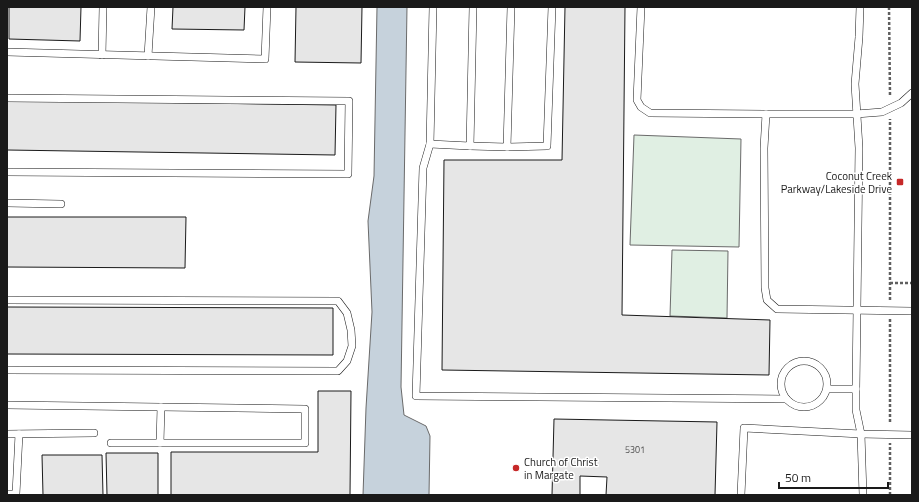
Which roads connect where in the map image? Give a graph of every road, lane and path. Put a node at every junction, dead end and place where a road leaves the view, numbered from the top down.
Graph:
1 (103, 7) edge
2 (151, 7) edge
3 (266, 7) edge
4 (433, 7) edge
5 (473, 7) edge
6 (511, 7) edge
7 (552, 7) edge
8 (641, 7) edge
9 (860, 7) edge
10 (889, 7) edge
11 (7, 52) edge
12 (102, 54) junction
13 (148, 56) junction
14 (912, 93) edge
15 (7, 98) edge
16 (890, 109) junction
17 (766, 114) junction
18 (856, 114) junction
19 (430, 144) junction
20 (470, 146) junction
21 (507, 147) junction
22 (7, 172) edge
23 (7, 203) edge
24 (61, 204) dead end
25 (890, 283) junction
26 (912, 283) edge
27 (7, 300) edge
28 (858, 310) junction
29 (890, 310) junction
30 (912, 311) edge
31 (7, 370) edge
32 (856, 388) junction
33 (827, 389) junction
34 (786, 400) junction
35 (7, 405) edge
36 (161, 407) junction
37 (7, 434) edge
38 (19, 434) junction
39 (94, 434) dead end
40 (860, 434) junction
41 (890, 434) junction
42 (912, 435) edge
43 (112, 443) dead end
44 (160, 443) junction
45 (7, 494) edge
46 (741, 495) edge
47 (863, 495) edge
48 (890, 495) edge

1 - 12 lane
2 - 13 lane
3 - 13 lane
4 - 19 lane
5 - 20 lane
6 - 21 lane
7 - 21 lane
8 - 17 lane
9 - 18 lane
10 - 16 path
11 - 12 lane
12 - 13 lane
14 - 16 lane
15 - 22 lane
16 - 18 lane
16 - 25 path
17 - 18 lane
17 - 28 lane
18 - 28 lane
19 - 20 lane
19 - 34 lane
20 - 21 lane
23 - 24 lane
25 - 26 path
25 - 29 path
27 - 31 lane
28 - 29 lane
28 - 32 lane
29 - 30 lane
29 - 41 path
32 - 33 lane
32 - 40 lane
33 - 34 lane
33 - 34 lane
35 - 36 lane
36 - 44 lane
36 - 44 lane
37 - 38 lane
38 - 39 lane
38 - 45 lane
40 - 41 lane
40 - 46 lane
40 - 47 lane
41 - 42 lane
41 - 48 path
43 - 44 lane

